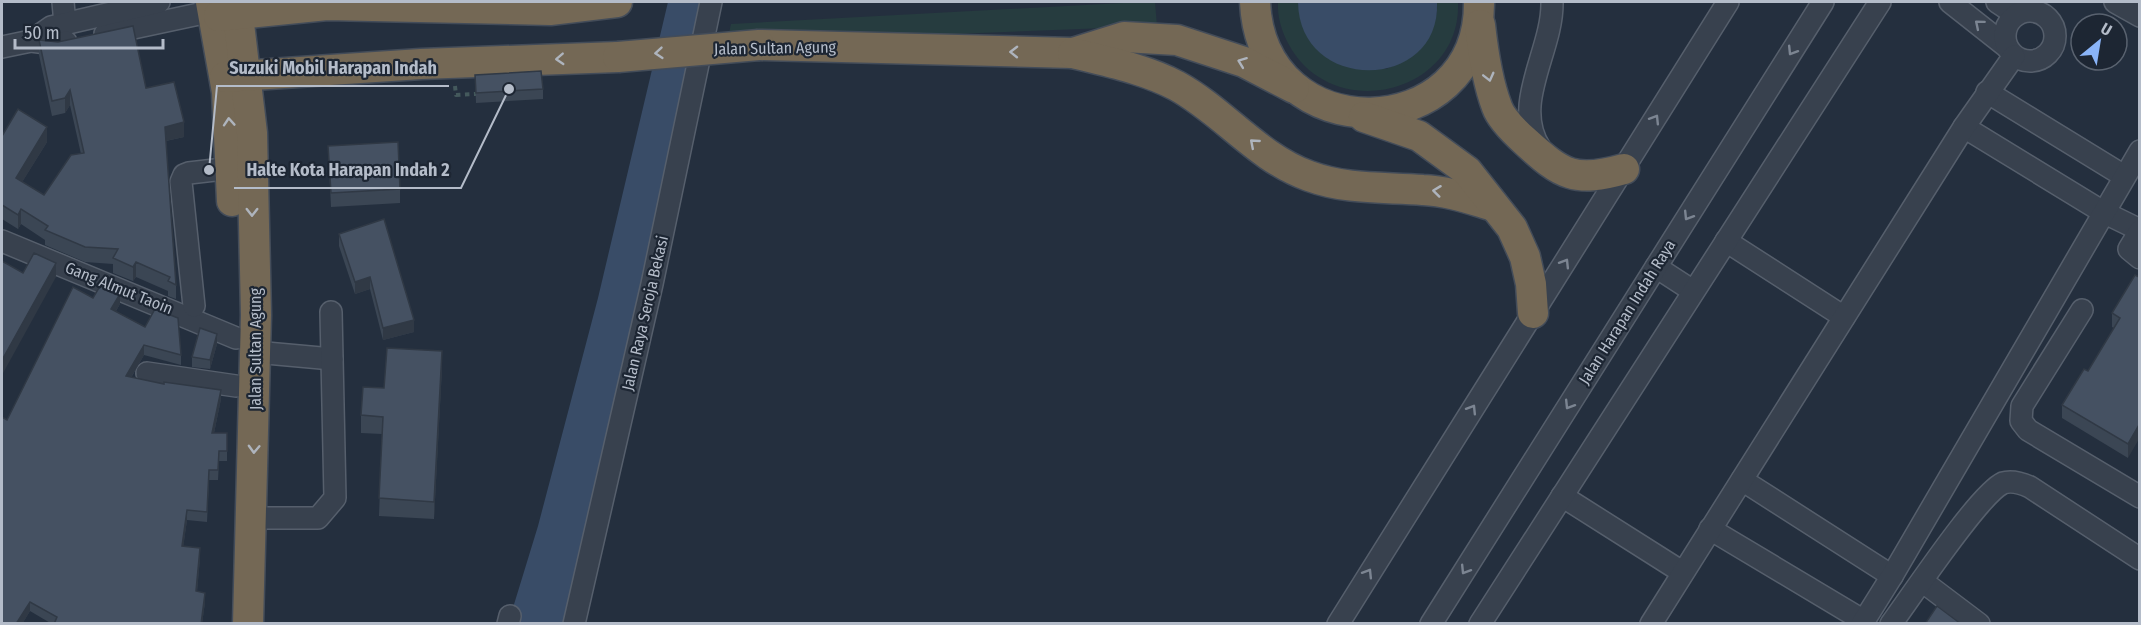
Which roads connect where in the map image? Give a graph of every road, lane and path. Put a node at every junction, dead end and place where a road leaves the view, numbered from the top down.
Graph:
1 (63, 2) edge
2 (159, 2) edge
3 (617, 2) edge
4 (711, 2) edge
5 (1255, 2) edge
6 (1552, 2) edge
7 (1728, 2) edge
8 (1823, 2) edge
9 (1880, 2) edge
10 (1950, 2) edge
11 (1997, 2) edge
12 (2115, 2) edge
13 (286, 4) edge
14 (2045, 7) edge
15 (222, 9) edge
16 (1479, 10) edge
17 (2015, 14) junction
18 (2139, 16) edge
19 (65, 24) junction
20 (32, 41) junction
21 (2, 47) edge
22 (2010, 52) junction
23 (1073, 53) junction
24 (305, 70) junction
25 (234, 76) junction
26 (1294, 88) junction
27 (1987, 92) junction
28 (1353, 113) junction
29 (1964, 127) junction
30 (252, 133) junction
31 (2139, 150) edge
32 (1552, 166) junction
33 (232, 168) junction
34 (1624, 169) junction
35 (2124, 176) junction
36 (1494, 206) junction
37 (2103, 212) junction
38 (2139, 231) edge
39 (2, 241) edge
40 (1726, 241) junction
41 (2139, 258) edge
42 (1656, 267) junction
43 (1693, 291) junction
44 (194, 306) dead end
45 (2082, 310) dead end
46 (332, 312) dead end
47 (1533, 313) junction
48 (1845, 317) junction
49 (246, 345) junction
50 (332, 358) junction
51 (147, 373) dead end
52 (236, 386) junction
53 (1742, 480) junction
54 (1562, 496) junction
55 (2139, 497) edge
56 (252, 518) junction
57 (1710, 529) junction
58 (2139, 560) edge
59 (1682, 572) junction
60 (1892, 576) junction
61 (1922, 581) junction
62 (1863, 622) edge
63 (231, 624) edge
64 (248, 624) edge
65 (574, 624) edge
66 (1338, 624) edge
67 (1431, 624) edge
68 (1480, 624) edge
69 (1651, 624) edge
70 (1891, 624) edge
71 (1979, 624) edge

1 - 19 street
2 - 19 street
3 - 13 highway
4 - 65 street, Jalan Raya Seroja Bekasi
5 - 26 highway
6 - 32 street
34 -> 7 street
8 -> 42 street, Jalan Harapan Indah Raya
9 - 40 street
22 -> 10 street
11 - 17 street
12 - 18 street
13 - 15 highway
14 - 17 street
14 - 22 street
15 - 20 street
15 - 25 highway, Jalan Sultan Agung
16 - 28 highway
16 -> 32 highway
17 - 22 street
19 - 20 street
20 - 21 street
22 - 27 street
23 -> 24 highway, Jalan Sultan Agung, bridge
26 -> 23 highway, Jalan Sultan Agung
36 -> 23 highway
24 - 25 highway, Jalan Sultan Agung
24 - 30 highway
25 - 30 highway, Jalan Sultan Agung
33 -> 25 highway, Jalan Sultan Agung
26 - 28 highway, Jalan Sultan Agung
27 - 29 street
27 - 35 street
28 - 36 highway
29 - 37 street
29 - 48 street
30 -> 49 highway, Jalan Sultan Agung
31 - 35 street
32 - 34 highway
33 - 44 street
33 - 49 highway, Jalan Sultan Agung
47 -> 34 street
35 - 37 street
36 - 47 highway
37 - 38 street
37 - 60 street
38 - 41 street
39 - 49 street, Gang Almut Taoin
40 - 43 street
40 - 48 street
42 - 43 street
42 -> 67 street, Jalan Harapan Indah Raya
43 - 54 street
45 - 55 street
46 - 50 street
66 -> 47 street
48 - 53 street
49 - 50 street, Gang Almut Taoin
49 - 52 highway, Jalan Sultan Agung
49 -> 56 highway, Jalan Sultan Agung
50 - 56 street
51 - 52 street
52 - 63 highway, Jalan Sultan Agung
53 - 57 street
53 - 60 street
54 - 59 street
54 - 68 street
56 - 64 highway, Jalan Sultan Agung
57 - 59 street
57 - 62 street
58 - 61 street
59 - 69 street
60 - 62 street
61 - 70 street
61 - 71 street

